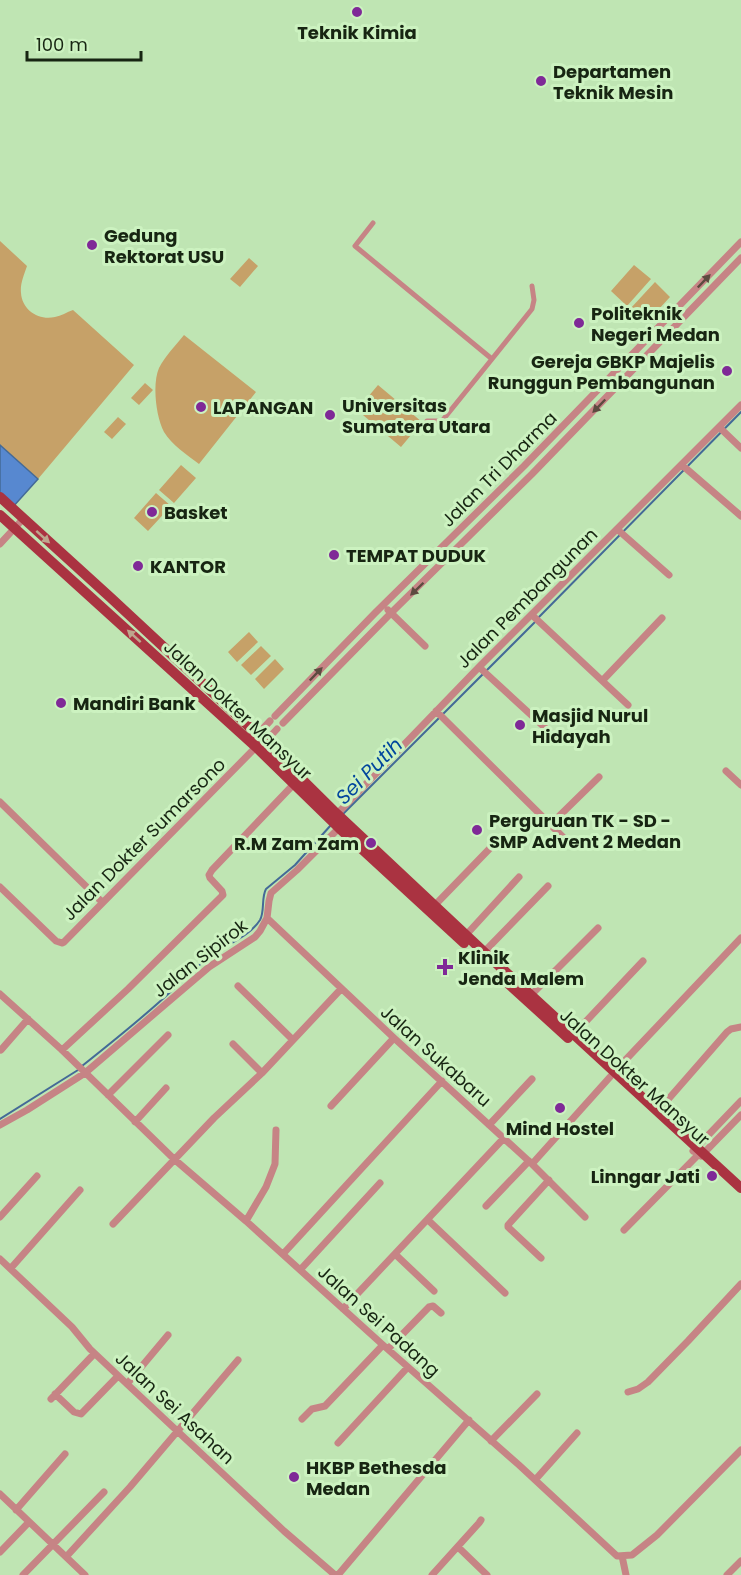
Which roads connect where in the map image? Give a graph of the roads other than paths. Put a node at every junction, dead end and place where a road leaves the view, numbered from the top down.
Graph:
1 (373, 223) dead end
2 (741, 242) edge
3 (741, 258) edge
4 (532, 286) dead end
5 (492, 359) junction
6 (741, 405) edge
7 (427, 422) dead end
8 (721, 429) junction
9 (741, 448) edge
10 (684, 467) junction
11 (0, 497) edge
12 (12, 508) junction
13 (2, 516) edge
14 (741, 516) edge
15 (24, 519) junction
16 (14, 528) junction
17 (620, 532) junction
18 (0, 544) edge
19 (669, 575) dead end
20 (383, 605) junction
21 (391, 613) junction
22 (535, 618) junction
23 (662, 618) dead end
24 (349, 640) junction
25 (425, 646) dead end
26 (357, 648) junction
27 (483, 671) junction
28 (603, 680) junction
29 (628, 705) dead end
30 (439, 714) junction
31 (554, 736) dead end
32 (259, 741) junction
33 (726, 771) dead end
34 (599, 777) dead end
35 (293, 785) junction
36 (741, 785) edge
37 (0, 802) edge
38 (337, 820) junction
39 (550, 825) junction
40 (498, 840) dead end
41 (568, 842) dead end
42 (519, 877) dead end
43 (548, 885) dead end
44 (0, 887) edge
45 (102, 902) junction
46 (435, 906) junction
47 (267, 918) junction
48 (598, 928) dead end
49 (466, 934) junction
50 (741, 938) edge
51 (484, 952) junction
52 (643, 961) dead end
53 (238, 986) dead end
54 (341, 989) junction
55 (0, 994) edge
56 (532, 994) junction
57 (28, 1019) junction
58 (741, 1027) edge
59 (574, 1034) junction
60 (168, 1035) dead end
61 (394, 1038) junction
62 (293, 1040) junction
63 (233, 1044) dead end
64 (0, 1050) edge
65 (62, 1050) junction
66 (82, 1070) junction
67 (262, 1073) junction
68 (612, 1074) junction
69 (532, 1079) dead end
70 (442, 1081) junction
71 (166, 1088) dead end
72 (108, 1095) junction
73 (741, 1101) edge
74 (331, 1106) dead end
75 (658, 1111) junction
76 (741, 1115) edge
77 (727, 1116) junction
78 (135, 1122) junction
79 (734, 1122) junction
80 (0, 1125) edge
81 (489, 1125) junction
82 (276, 1130) dead end
83 (504, 1138) junction
84 (698, 1153) junction
85 (174, 1159) junction
86 (530, 1163) junction
87 (37, 1176) dead end
88 (549, 1180) junction
89 (380, 1183) dead end
90 (741, 1188) edge
91 (80, 1190) dead end
92 (741, 1197) edge
93 (486, 1206) dead end
94 (0, 1217) edge
95 (585, 1217) dead end
96 (428, 1220) junction
97 (246, 1221) junction
98 (113, 1224) dead end
99 (624, 1230) dead end
100 (283, 1254) junction
101 (395, 1254) junction
102 (541, 1258) dead end
103 (0, 1259) edge
104 (10, 1268) junction
105 (300, 1270) junction
106 (741, 1284) edge
107 (434, 1291) dead end
108 (505, 1293) dead end
109 (343, 1309) junction
110 (441, 1313) dead end
111 (168, 1335) dead end
112 (386, 1347) junction
113 (94, 1354) junction
114 (238, 1360) dead end
115 (408, 1367) junction
116 (118, 1376) junction
117 (127, 1384) junction
118 (628, 1392) dead end
119 (537, 1394) dead end
120 (302, 1419) dead end
121 (469, 1420) junction
122 (177, 1431) junction
123 (577, 1433) dead end
124 (491, 1441) junction
125 (338, 1443) dead end
126 (741, 1450) edge
127 (65, 1454) dead end
128 (535, 1480) junction
129 (104, 1492) dead end
130 (0, 1494) edge
131 (6, 1500) junction
132 (0, 1506) edge
133 (16, 1510) junction
134 (481, 1520) dead end
135 (29, 1522) junction
136 (52, 1544) junction
137 (458, 1547) junction
138 (0, 1552) edge
139 (617, 1554) junction
140 (66, 1557) junction
141 (741, 1561) edge
142 (81, 1574) edge
143 (23, 1575) edge
144 (336, 1575) edge
145 (432, 1575) edge
146 (487, 1575) edge
147 (626, 1575) edge
148 (727, 1575) edge

1 - 5 street
20 -> 2 street, Jalan Tri Dharma
3 -> 21 street, Jalan Tri Dharma
4 - 5 street
5 - 7 street
6 - 8 street, Jalan Pembangunan
8 - 9 street
8 - 10 street, Jalan Pembangunan
10 - 14 street
10 - 17 street, Jalan Pembangunan
11 - 12 main road, Jalan Dokter Mansyur
12 - 13 street, Jalan Dokter Mansyur
12 - 15 main road, Jalan Dokter Mansyur
13 - 16 main road, Jalan Dokter Mansyur
15 - 16 street
15 -> 32 main road, Jalan Dokter Mansyur
16 - 18 street
32 -> 16 main road, Jalan Dokter Mansyur
17 - 19 street
17 - 22 street, Jalan Pembangunan
20 - 21 street
20 - 24 street, Jalan Tri Dharma
21 - 25 street
21 - 26 street, Jalan Tri Dharma
22 - 27 street, Jalan Pembangunan
22 - 28 street
23 - 28 street
24 - 26 street
32 -> 24 street, Jalan Tri Dharma
26 - 32 street, Jalan Tri Dharma
27 - 30 street, Jalan Pembangunan
27 - 31 street
28 - 29 street
30 - 38 street, Jalan Pembangunan
30 - 39 street
32 - 35 main road, Jalan Dokter Mansyur
32 - 38 main road, Jalan Dokter Mansyur
32 - 45 street, Jalan Dokter Sumarsono
33 - 36 street
34 - 39 street
35 - 38 main road, Jalan Dokter Mansyur
35 - 65 street
37 - 45 street
38 - 46 main road, Jalan Dokter Mansyur
38 - 47 street, Jalan Sipirok
38 - 68 main road, Jalan Dokter Mansyur
39 - 41 street
40 - 46 street
42 - 49 street
43 - 51 street
44 - 45 street, Jalan Dokter Sumarsono
46 - 49 main road, Jalan Dokter Mansyur
47 - 54 street, Jalan Sukabaru
47 - 66 street, Jalan Sipirok
48 - 56 street
49 - 51 main road, Jalan Dokter Mansyur
50 - 68 street
51 - 56 main road, Jalan Dokter Mansyur
52 - 59 street
53 - 62 street
54 - 61 street, Jalan Sukabaru
54 - 62 street
55 - 57 street, Jalan Sei Padang
56 - 59 main road, Jalan Dokter Mansyur
57 - 64 street
57 - 65 street, Jalan Sei Padang
58 - 75 street
59 - 68 main road, Jalan Dokter Mansyur
60 - 72 street
61 - 70 street, Jalan Sukabaru
61 - 74 street
62 - 67 street
63 - 67 street
65 - 66 street, Jalan Sei Padang
66 - 72 street, Jalan Sei Padang
66 - 80 street, Jalan Sipirok
67 - 85 street
68 - 75 main road, Jalan Dokter Mansyur
68 - 84 main road, Jalan Dokter Mansyur
68 - 86 street
69 - 81 street
70 - 81 street, Jalan Sukabaru
70 - 100 street
71 - 78 street
72 - 78 street, Jalan Sei Padang
73 - 77 street
75 - 84 main road, Jalan Dokter Mansyur
76 - 79 street
77 - 79 street
77 - 84 street
78 - 85 street, Jalan Sei Padang
79 - 84 street
81 - 83 street, Jalan Sukabaru
82 - 97 street
83 - 86 street, Jalan Sukabaru
83 - 96 street
84 - 90 main road, Jalan Dokter Mansyur
84 - 92 main road, Jalan Dokter Mansyur
84 - 99 street
85 - 97 street, Jalan Sei Padang
85 - 98 street
86 - 88 street, Jalan Sukabaru
86 - 93 street
87 - 94 street
88 - 95 street, Jalan Sukabaru
88 - 102 street
89 - 105 street
91 - 104 street
96 - 101 street
96 - 108 street
97 - 100 street, Jalan Sei Padang
100 - 105 street, Jalan Sei Padang
101 - 107 street
101 - 109 street
103 - 104 street, Jalan Sei Asahan
104 - 113 street, Jalan Sei Asahan
105 - 109 street, Jalan Sei Padang
106 - 118 street
109 - 112 street, Jalan Sei Padang
110 - 112 street
111 - 117 street
112 - 115 street, Jalan Sei Padang
112 - 120 street
113 - 116 street, Jalan Sei Asahan
113 - 116 street
114 - 122 street
115 - 121 street, Jalan Sei Padang
115 - 125 street
116 - 117 street, Jalan Sei Asahan
117 - 122 street, Jalan Sei Asahan
119 - 124 street
121 - 124 street, Jalan Sei Padang
121 - 144 street
122 - 140 street
122 - 144 street, Jalan Sei Asahan
123 - 128 street
124 - 128 street, Jalan Sei Padang
126 - 139 street
127 - 133 street
128 - 139 street, Jalan Sei Padang
129 - 136 street
130 - 131 street
131 - 132 street
131 - 133 street
133 - 135 street
134 - 137 street
135 - 136 street
135 - 138 street
136 - 140 street
136 - 143 street
137 - 145 street
137 - 146 street
139 - 147 street
140 - 142 street
141 - 148 street

